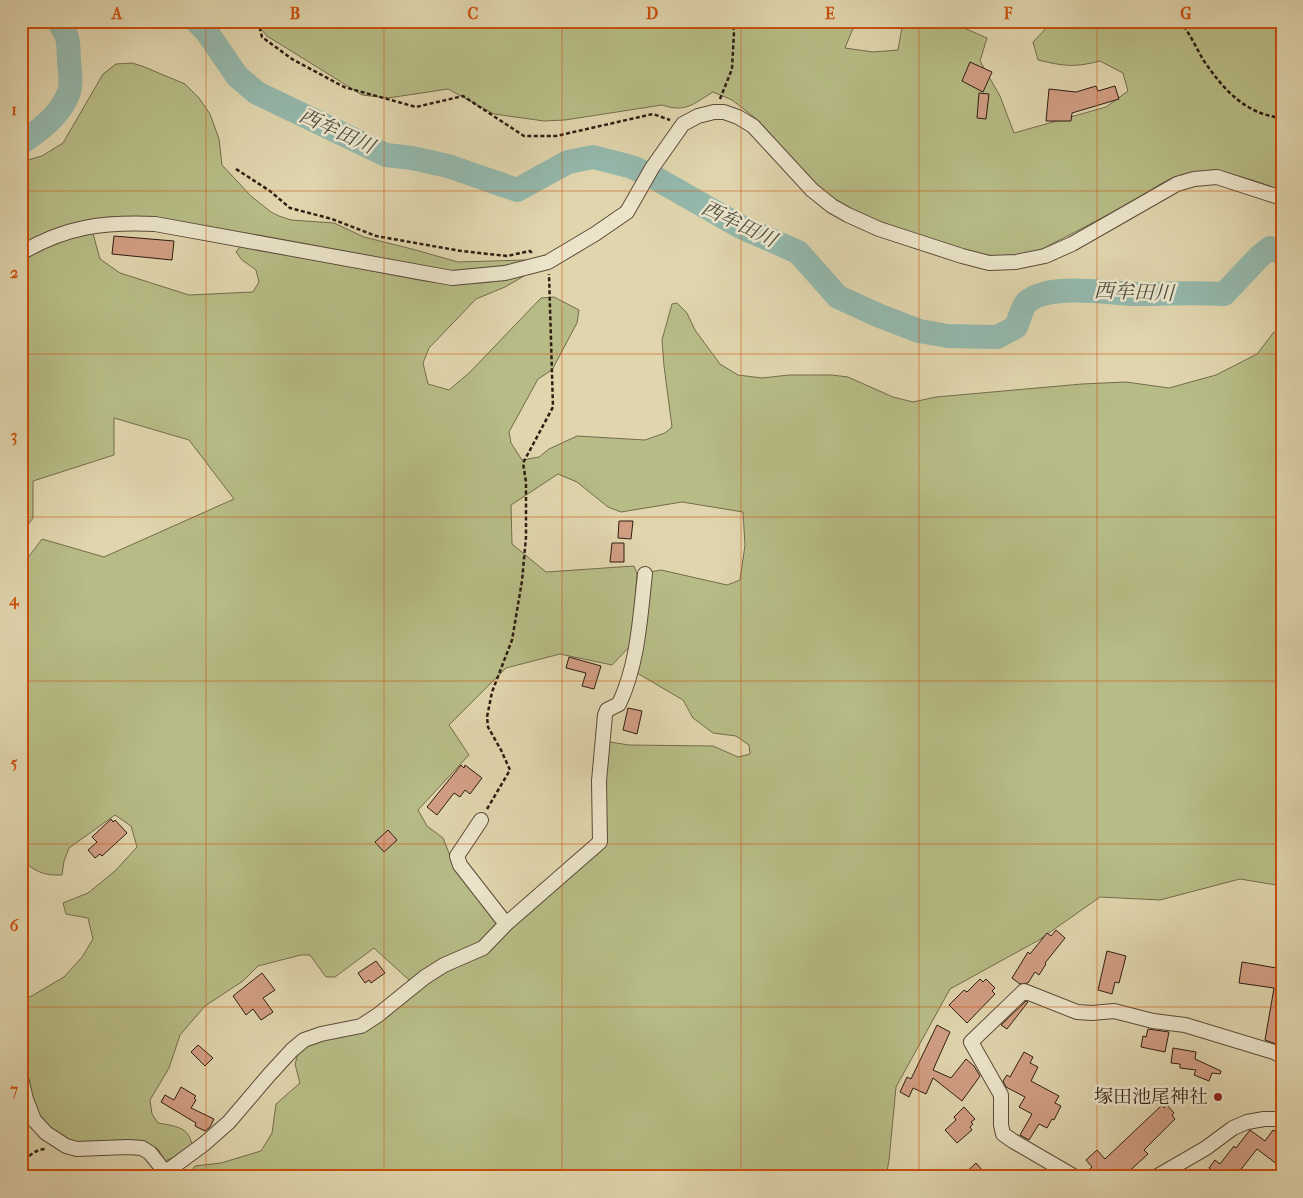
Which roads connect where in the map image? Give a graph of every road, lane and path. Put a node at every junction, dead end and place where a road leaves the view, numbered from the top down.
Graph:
1 (258, 21) edge
2 (733, 21) edge
3 (1180, 21) edge
4 (714, 112) junction
5 (1282, 118) edge
6 (683, 124) junction
7 (236, 169) dead end
8 (1282, 198) edge
9 (21, 253) edge
10 (548, 262) junction
11 (645, 574) dead end
12 (481, 820) joint
13 (506, 924) junction
14 (1282, 1056) edge
15 (21, 1078) edge
16 (1281, 1117) edge
17 (66, 1146) junction
18 (21, 1166) edge
19 (168, 1174) edge
20 (1075, 1177) edge
21 (1156, 1177) edge

1 - 6 path
2 - 4 path
3 - 5 path
4 - 6 street
4 - 8 street
6 - 10 street
7 - 10 path
9 - 10 street
10 - 12 path
11 - 13 street
12 - 13 street
13 - 19 street
14 - 20 street
15 - 17 street
16 - 21 street
17 - 18 path
17 - 19 street

